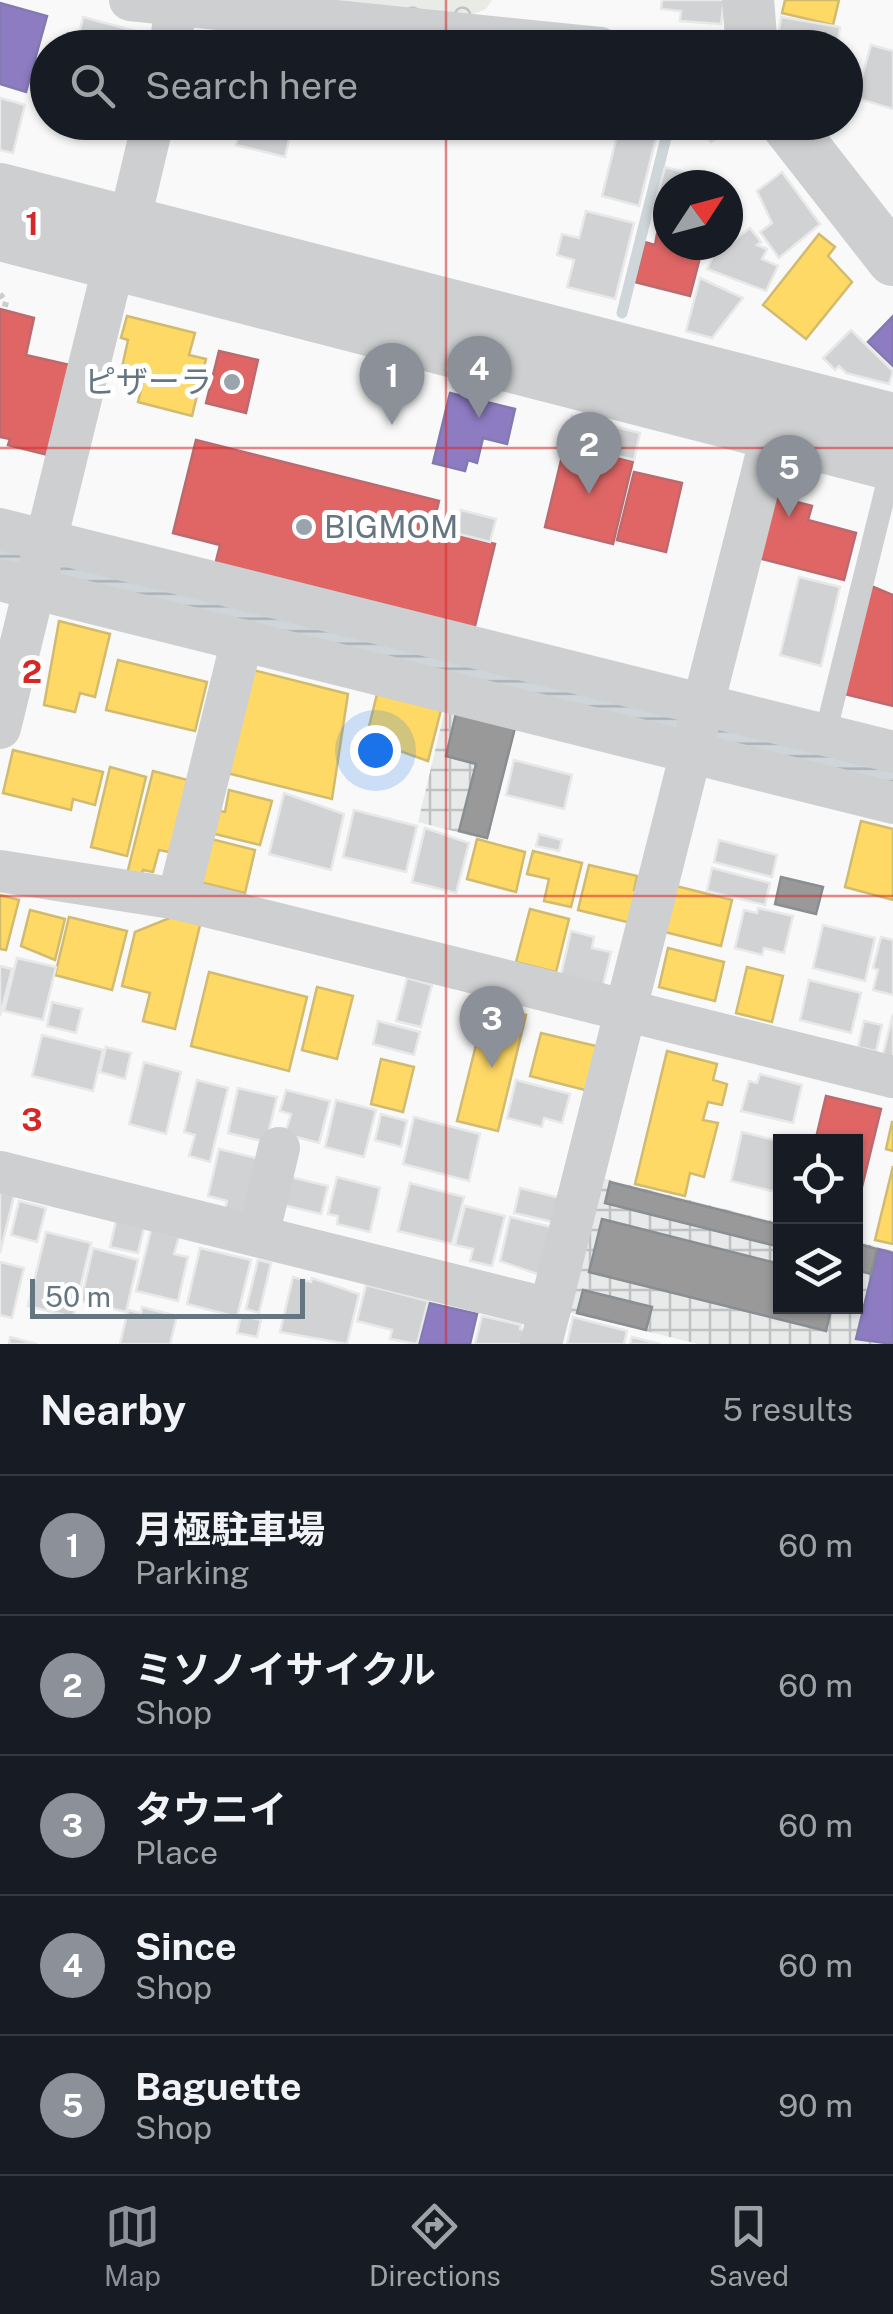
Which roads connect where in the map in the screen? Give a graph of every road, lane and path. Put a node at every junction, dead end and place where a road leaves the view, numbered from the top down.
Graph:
1 (130, 0) edge
2 (748, 0) edge
3 (176, 4) junction
4 (172, 30) edge
5 (427, 30) edge
6 (750, 30) edge
7 (148, 140) edge
8 (800, 140) edge
9 (0, 190) edge
10 (0, 235) edge
11 (121, 243) junction
12 (893, 260) edge
13 (0, 294) edge
14 (4, 310) dead end
15 (893, 419) edge
16 (772, 434) junction
17 (892, 464) edge
18 (0, 529) edge
19 (32, 568) edge
20 (242, 640) junction
21 (0, 728) edge
22 (697, 728) junction
23 (825, 735) junction
24 (893, 752) edge
25 (893, 802) edge
26 (0, 871) edge
27 (178, 899) junction
28 (626, 1010) junction
29 (893, 1077) edge
30 (280, 1148) dead end
31 (0, 1172) edge
32 (258, 1236) junction
33 (546, 1327) edge

1 - 3 street
2 - 6 street
3 - 4 street
3 - 5 street
7 - 11 street
8 - 12 street
9 - 11 street
10 - 11 street
11 - 15 street
11 - 16 street
11 - 19 street
13 - 14 path
16 - 17 street
16 - 22 street
17 - 23 lane
18 - 19 street
19 - 20 street
19 - 21 street
19 - 22 street
20 - 22 street
20 - 27 street
22 - 23 street
22 - 25 street
22 - 28 street
23 - 24 street
26 - 27 street
27 - 28 street
28 - 29 street
28 - 33 street
30 - 32 street
31 - 32 street
32 - 33 street

